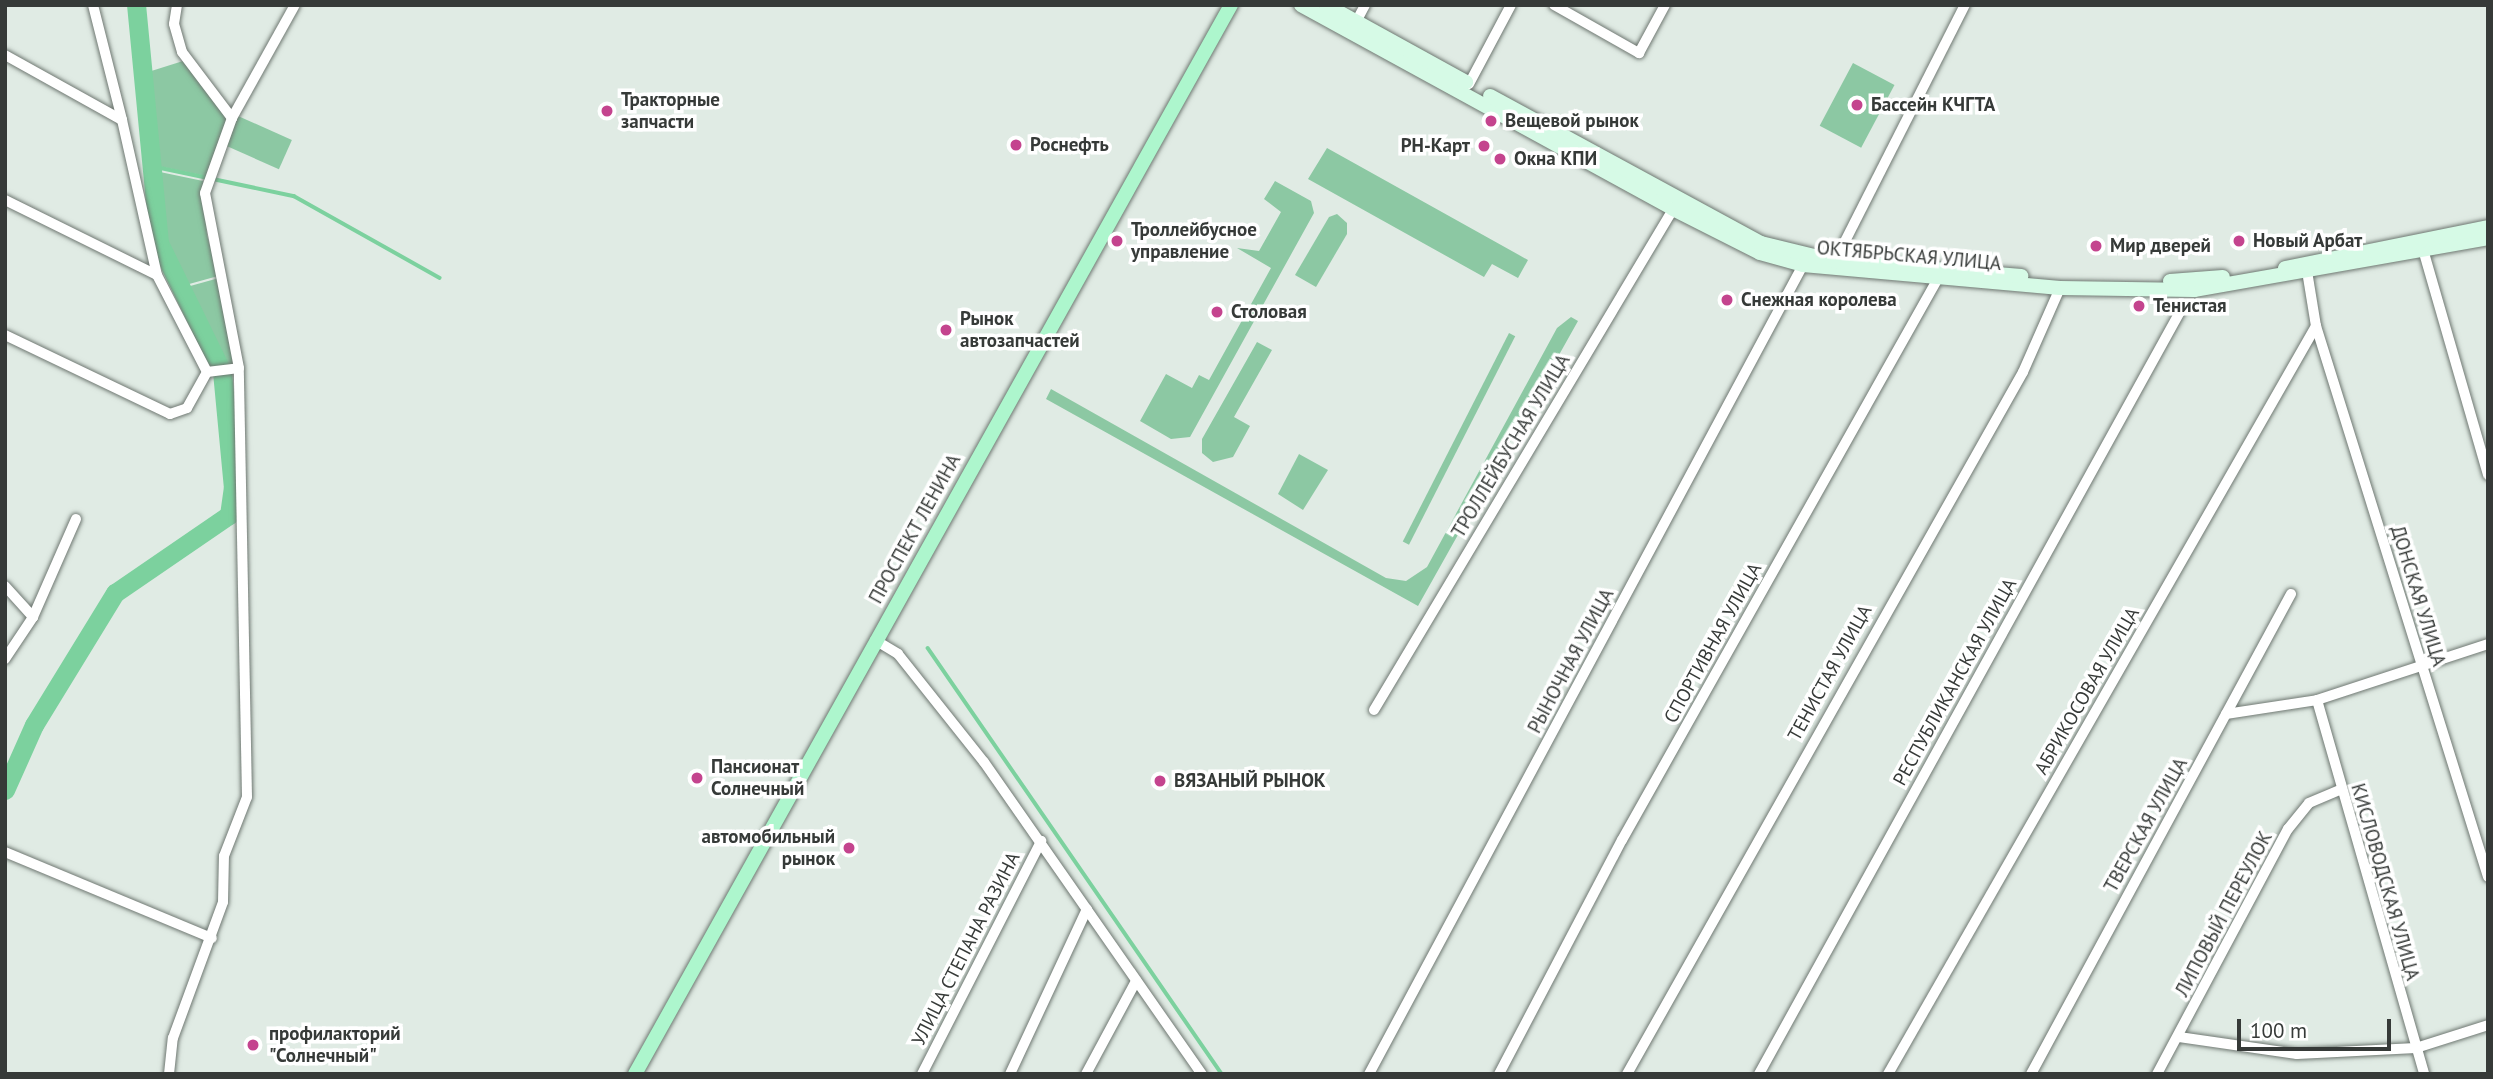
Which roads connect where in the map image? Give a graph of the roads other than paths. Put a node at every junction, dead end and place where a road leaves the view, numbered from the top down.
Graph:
1 (93, 5) edge
2 (177, 5) edge
3 (295, 5) edge
4 (1231, 5) edge
5 (1301, 5) edge
6 (1326, 5) edge
7 (1365, 5) edge
8 (1511, 5) edge
9 (1554, 5) edge
10 (1665, 5) edge
11 (1965, 5) edge
12 (1572, 10) edge
13 (1354, 27) junction
14 (5, 55) edge
15 (1469, 84) junction
16 (232, 118) junction
17 (122, 120) junction
18 (5, 200) edge
19 (1676, 204) junction
20 (2488, 227) edge
21 (2488, 238) edge
22 (2424, 253) junction
23 (1835, 261) junction
24 (1803, 265) junction
25 (2307, 270) junction
26 (157, 275) junction
27 (1937, 280) junction
28 (2060, 288) junction
29 (2182, 308) dead end
30 (2316, 326) junction
31 (5, 335) edge
32 (234, 368) junction
33 (207, 372) junction
34 (2488, 475) edge
35 (76, 519) dead end
36 (5, 586) edge
37 (2291, 594) dead end
38 (33, 617) junction
39 (875, 640) junction
40 (2488, 645) edge
41 (5, 659) edge
42 (2422, 668) junction
43 (2316, 700) junction
44 (1374, 710) dead end
45 (2226, 714) junction
46 (2340, 790) junction
47 (1041, 841) junction
48 (5, 852) edge
49 (2488, 877) edge
50 (1087, 909) junction
51 (212, 937) junction
52 (1136, 981) junction
53 (2488, 1025) edge
54 (2179, 1037) junction
55 (2416, 1048) junction
56 (169, 1074) edge
57 (635, 1074) edge
58 (922, 1074) edge
59 (1010, 1074) edge
60 (1086, 1074) edge
61 (1202, 1074) edge
62 (1369, 1074) edge
63 (1499, 1074) edge
64 (1628, 1074) edge
65 (1759, 1074) edge
66 (1888, 1074) edge
67 (2031, 1074) edge
68 (2157, 1074) edge
69 (2424, 1074) edge

1 - 17 street
2 - 16 street
3 - 16 street
4 - 39 main road, ПРОСПЕКТ ЛЕНИНА
5 - 13 main road, ОКТЯБРЬСКАЯ УЛИЦА
6 - 13 main road, ОКТЯБРЬСКАЯ УЛИЦА
7 - 13 street
8 - 15 street
9 - 12 street
10 - 12 street
11 - 23 street
13 - 15 main road, ОКТЯБРЬСКАЯ УЛИЦА
13 - 19 main road, ОКТЯБРЬСКАЯ УЛИЦА
14 - 17 street
15 - 19 main road, ОКТЯБРЬСКАЯ УЛИЦА
16 - 32 street
17 - 26 street
18 - 26 street
19 - 23 main road, ОКТЯБРЬСКАЯ УЛИЦА
19 - 24 main road, ОКТЯБРЬСКАЯ УЛИЦА
19 - 44 street, ТРОЛЛЕЙБУСНАЯ УЛИЦА
20 - 25 main road, ОКТЯБРЬСКАЯ УЛИЦА
21 - 22 main road, ОКТЯБРЬСКАЯ УЛИЦА
22 - 25 main road, ОКТЯБРЬСКАЯ УЛИЦА
22 - 34 street
23 - 25 main road, ОКТЯБРЬСКАЯ УЛИЦА
24 - 27 main road, ОКТЯБРЬСКАЯ УЛИЦА
24 - 62 street, РЫНОЧНАЯ УЛИЦА
25 - 28 main road, ОКТЯБРЬСКАЯ УЛИЦА
25 - 30 street, ДОНСКАЯ УЛИЦА
26 - 33 street
27 - 28 main road, ОКТЯБРЬСКАЯ УЛИЦА
27 - 63 street, СПОРТИВНАЯ УЛИЦА
28 - 64 street, ТЕНИСТАЯ УЛИЦА
29 - 65 street, РЕСПУБЛИКАНСКАЯ УЛИЦА
30 - 42 street, ДОНСКАЯ УЛИЦА
30 - 66 street, АБРИКОСОВАЯ УЛИЦА
31 - 33 street
32 - 33 street
32 - 51 street
35 - 38 street
36 - 38 street
37 - 45 street, ТВЕРСКАЯ УЛИЦА
38 - 41 street
39 - 47 street
39 - 57 main road, ПРОСПЕКТ ЛЕНИНА
40 - 42 street
42 - 43 street
42 - 49 street, ДОНСКАЯ УЛИЦА
43 - 45 street
43 - 46 street, КИСЛОВОДСКАЯ УЛИЦА
45 - 67 street, ТВЕРСКАЯ УЛИЦА
46 - 54 street, ЛИПОВЫЙ ПЕРЕУЛОК
46 - 55 street, КИСЛОВОДСКАЯ УЛИЦА
47 - 50 street
47 - 58 street, УЛИЦА СТЕПАНА РАЗИНА
48 - 51 street
50 - 52 street
50 - 59 street
51 - 56 street
52 - 60 street
52 - 61 street
53 - 55 street
54 - 55 street
54 - 68 street, ЛИПОВЫЙ ПЕРЕУЛОК
55 - 69 street, КИСЛОВОДСКАЯ УЛИЦА

